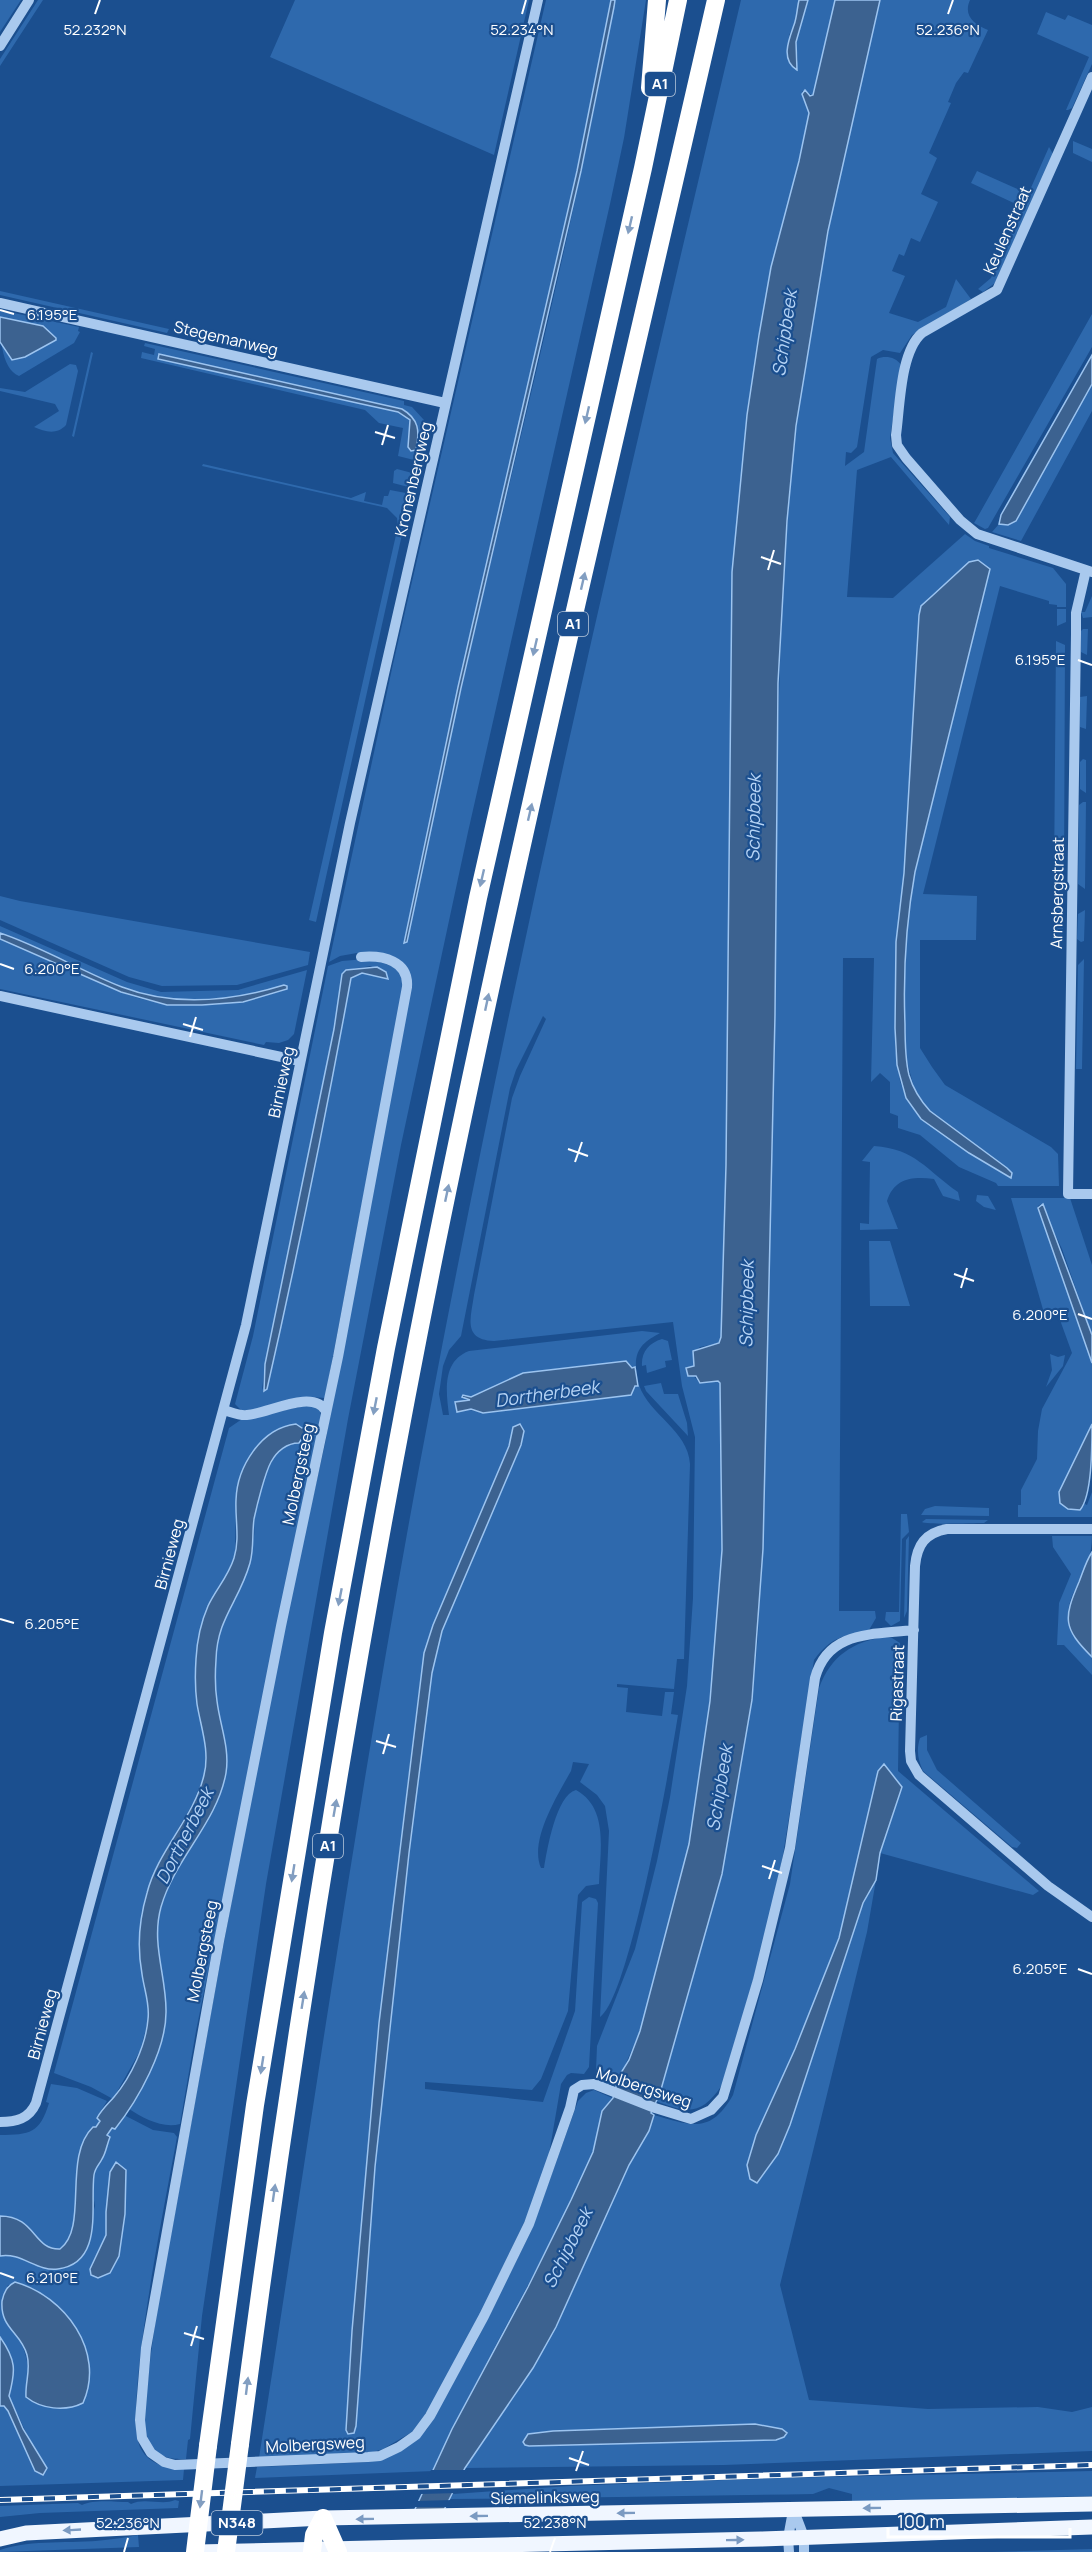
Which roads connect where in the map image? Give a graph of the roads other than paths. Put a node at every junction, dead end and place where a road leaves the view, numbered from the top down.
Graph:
1 (29, 0) edge
2 (538, 0) edge
3 (657, 0) edge
4 (678, 0) edge
5 (716, 0) edge
6 (0, 46) edge
7 (1092, 77) edge
8 (643, 168) junction
9 (0, 303) edge
10 (446, 403) junction
11 (1089, 571) edge
12 (361, 957) dead end
13 (320, 965) joint
14 (0, 996) edge
15 (300, 1061) junction
16 (1092, 1194) edge
17 (224, 1410) junction
18 (326, 1411) junction
19 (1092, 1529) edge
20 (914, 1630) junction
21 (1092, 1917) edge
22 (0, 2122) edge
23 (193, 2465) joint
24 (1092, 2504) edge
25 (793, 2508) junction
26 (323, 2518) junction
27 (1092, 2527) edge
28 (0, 2539) edge
29 (796, 2545) edge
30 (311, 2550) edge
31 (338, 2550) edge
32 (196, 2552) edge
33 (226, 2552) edge

1 - 6 street
2 - 10 street, Kronenbergweg
3 - 8 highway, A1
4 - 8 highway, A1
33 -> 5 highway, A1, bridge
7 - 11 street, Keulenstraat
8 -> 32 highway, A1, bridge
9 - 10 street, Stegemanweg
10 - 13 street, Kronenbergweg
11 - 16 street, Arnsbergstraat
12 - 18 street, Molbergsteeg
13 - 15 street, Birnieweg
14 - 15 street
15 - 17 street, Birnieweg
17 - 18 street, Molbergsteeg
17 - 22 street, Birnieweg
18 - 23 street, Molbergsteeg
19 - 20 street, Rigastraat
20 - 21 street, Rigastraat
20 - 23 street, Molbergsweg
24 -> 25 main road, Siemelinksweg / N348
25 -> 26 main road, Siemelinksweg / N348
25 - 29 street
26 -> 28 main road, Siemelinksweg / N348
26 - 30 highway
26 - 31 highway
27 - 29 main road, N348
31 -> 29 main road, N348
30 - 31 main road, N348
30 - 32 main road, N348

